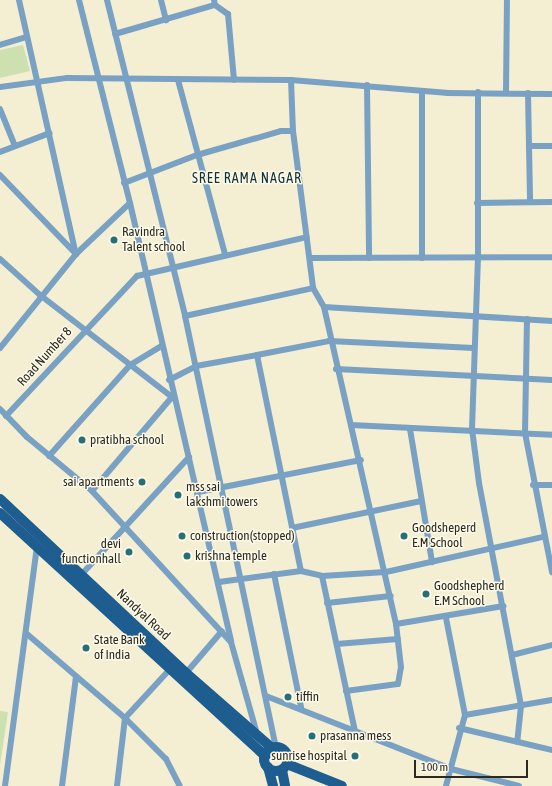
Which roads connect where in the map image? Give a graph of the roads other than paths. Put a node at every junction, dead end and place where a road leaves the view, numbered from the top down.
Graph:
1 (19, 0) edge
2 (79, 0) edge
3 (107, 0) edge
4 (162, 0) edge
5 (507, 0) edge
6 (214, 2) edge
7 (166, 20) junction
8 (115, 34) junction
9 (27, 37) junction
10 (0, 45) edge
11 (37, 79) junction
12 (97, 79) junction
13 (178, 80) junction
14 (234, 80) junction
15 (291, 80) junction
16 (124, 81) junction
17 (367, 85) junction
18 (0, 86) edge
19 (422, 91) junction
20 (478, 92) junction
21 (506, 92) junction
22 (528, 93) junction
23 (552, 94) edge
24 (0, 109) edge
25 (293, 131) junction
26 (50, 134) junction
27 (14, 144) junction
28 (529, 146) junction
29 (552, 146) edge
30 (0, 152) edge
31 (197, 155) junction
32 (152, 172) junction
33 (0, 175) edge
34 (124, 183) junction
35 (130, 202) junction
36 (530, 202) junction
37 (552, 202) edge
38 (477, 203) junction
39 (307, 237) junction
40 (76, 254) junction
41 (225, 254) junction
42 (478, 257) junction
43 (552, 257) edge
44 (311, 258) junction
45 (369, 258) junction
46 (422, 258) junction
47 (1, 263) edge
48 (173, 266) junction
49 (145, 273) junction
50 (313, 288) junction
51 (40, 295) junction
52 (324, 307) junction
53 (185, 316) junction
54 (476, 317) junction
55 (527, 319) junction
56 (552, 321) edge
57 (84, 330) junction
58 (329, 341) junction
59 (162, 346) junction
60 (0, 348) edge
61 (474, 348) junction
62 (257, 355) junction
63 (130, 365) junction
64 (196, 366) junction
65 (336, 369) junction
66 (473, 376) junction
67 (525, 379) junction
68 (169, 380) junction
69 (552, 380) edge
70 (172, 397) junction
71 (0, 409) edge
72 (6, 416) junction
73 (352, 426) junction
74 (410, 429) junction
75 (472, 429) junction
76 (525, 433) junction
77 (552, 435) edge
78 (49, 456) junction
79 (188, 457) junction
80 (361, 460) junction
81 (282, 476) junction
82 (533, 485) junction
83 (552, 485) edge
84 (223, 488) junction
85 (92, 491) junction
86 (198, 492) junction
87 (0, 499) edge
88 (421, 501) junction
89 (373, 511) junction
90 (0, 513) edge
91 (125, 525) junction
92 (292, 528) junction
93 (543, 537) junction
94 (37, 547) junction
95 (490, 548) junction
96 (432, 562) junction
97 (301, 571) junction
98 (386, 572) junction
99 (552, 572) edge
100 (274, 574) junction
101 (81, 575) junction
102 (322, 576) junction
103 (243, 578) junction
104 (219, 582) junction
105 (391, 596) junction
106 (327, 603) junction
107 (503, 606) junction
108 (446, 618) junction
109 (396, 624) junction
110 (222, 631) junction
111 (27, 634) junction
112 (398, 639) junction
113 (231, 642) junction
114 (336, 644) junction
115 (552, 645) edge
116 (512, 655) junction
117 (170, 669) junction
118 (186, 673) junction
119 (76, 677) junction
120 (346, 691) junction
121 (266, 696) junction
122 (552, 700) edge
123 (521, 706) junction
124 (301, 707) junction
125 (465, 715) junction
126 (125, 718) junction
127 (459, 728) junction
128 (355, 731) junction
129 (257, 734) junction
130 (517, 742) junction
131 (274, 748) junction
132 (552, 750) edge
133 (265, 756) junction
134 (268, 767) junction
135 (285, 767) junction
136 (451, 769) junction
137 (3, 771) edge
138 (5, 786) edge
139 (62, 786) edge
140 (116, 786) edge
141 (180, 786) edge
142 (273, 786) edge
143 (285, 786) edge
144 (342, 786) edge
145 (446, 786) edge
146 (519, 786) edge

1 - 9 street
2 - 12 street
3 - 8 street
4 - 7 street
5 - 21 street
6 - 7 street
6 - 14 street
7 - 8 street
8 - 16 street
9 - 10 street
9 - 11 street
11 - 12 street
11 - 18 street
11 - 26 street
12 - 16 street
12 - 34 street
13 - 14 street
13 - 16 street
13 - 31 street
14 - 15 street
15 - 17 street
15 - 25 street
16 - 32 street
17 - 19 street
17 - 45 street
19 - 20 street
19 - 46 street
20 - 21 street
20 - 38 street
21 - 22 street
22 - 23 street
22 - 28 street
24 - 27 street
25 - 31 street
25 - 39 street
26 - 27 street
26 - 40 street
27 - 30 street
28 - 29 street
28 - 36 street
31 - 32 street
31 - 41 street
32 - 34 street
32 - 48 street
33 - 40 street
34 - 35 street
35 - 40 street
35 - 49 street
36 - 37 street
36 - 38 street
38 - 42 street
39 - 41 street
39 - 44 street
40 - 51 street
41 - 48 street
42 - 43 street
42 - 46 street
42 - 54 street
44 - 45 street
44 - 50 street
45 - 46 street
47 - 51 street, Road Number 8
48 - 49 street
48 - 53 street
49 - 57 street
49 - 59 street
50 - 52 street
50 - 53 street
51 - 57 street, Road Number 8
51 - 60 street
52 - 54 street
52 - 58 street
53 - 64 street
54 - 55 street
54 - 61 street
55 - 56 street
55 - 67 street
57 - 63 street, Road Number 8
57 - 72 street, Road Number 8
58 - 61 street
58 - 62 street
58 - 65 street
59 - 63 street
59 - 68 street
61 - 66 street
62 - 64 street
62 - 81 street
63 - 70 street, Road Number 8
63 - 78 street
64 - 68 street
64 - 84 street
65 - 66 street
65 - 73 street
66 - 67 street
66 - 75 street
67 - 69 street
67 - 76 street
68 - 70 street
70 - 79 street
70 - 85 street
71 - 72 street
72 - 78 street
73 - 74 street
73 - 80 street
74 - 75 street
74 - 88 street
75 - 76 street
75 - 95 street
76 - 77 street
76 - 82 street
78 - 85 street
79 - 86 street
79 - 91 street
80 - 81 street
80 - 89 street
81 - 84 street
81 - 92 street
82 - 83 street
82 - 93 street
84 - 86 street
84 - 103 street
85 - 91 street
86 - 104 street
87 - 101 main road, Nandyal Road
88 - 89 street
88 - 96 street
89 - 92 street
89 - 98 street
90 - 94 main road, Nandyal Road
91 - 101 street
91 - 110 street
92 - 97 street
93 - 95 street
93 - 99 street
94 - 111 street
94 - 117 main road, Nandyal Road
95 - 96 street
95 - 107 street
96 - 98 street
97 - 100 street
97 - 102 street
98 - 102 street
98 - 105 street
100 - 103 street
100 - 124 street
101 - 118 main road, Nandyal Road
102 - 106 street
103 - 104 street
103 - 121 street
104 - 113 street
105 - 106 street
105 - 109 street
106 - 114 street
107 - 108 street
107 - 116 street
108 - 109 street
108 - 125 street
109 - 112 street
110 - 113 street
110 - 118 street
111 - 119 street
111 - 137 street
112 - 114 street
112 - 120 street
113 - 129 street
114 - 120 street
115 - 116 street
116 - 123 street
117 - 126 street
117 - 133 main road, Nandyal Road
118 - 129 main road, Nandyal Road
119 - 126 street
119 - 139 street
120 - 128 street
121 - 124 street
121 - 131 street
122 - 123 street
123 - 125 street
123 - 130 street
124 - 128 street
125 - 127 street
126 - 140 street
126 - 141 street
127 - 130 street
127 - 136 street
128 - 136 street
129 - 131 main road, Nandyal Road
130 - 132 street
131 - 133 main road
131 - 135 main road, Nandyal Road
133 - 134 main road
134 - 135 main road
134 - 142 main road
135 - 143 main road
135 - 144 main road
136 - 145 street
136 - 146 street
137 - 138 street

